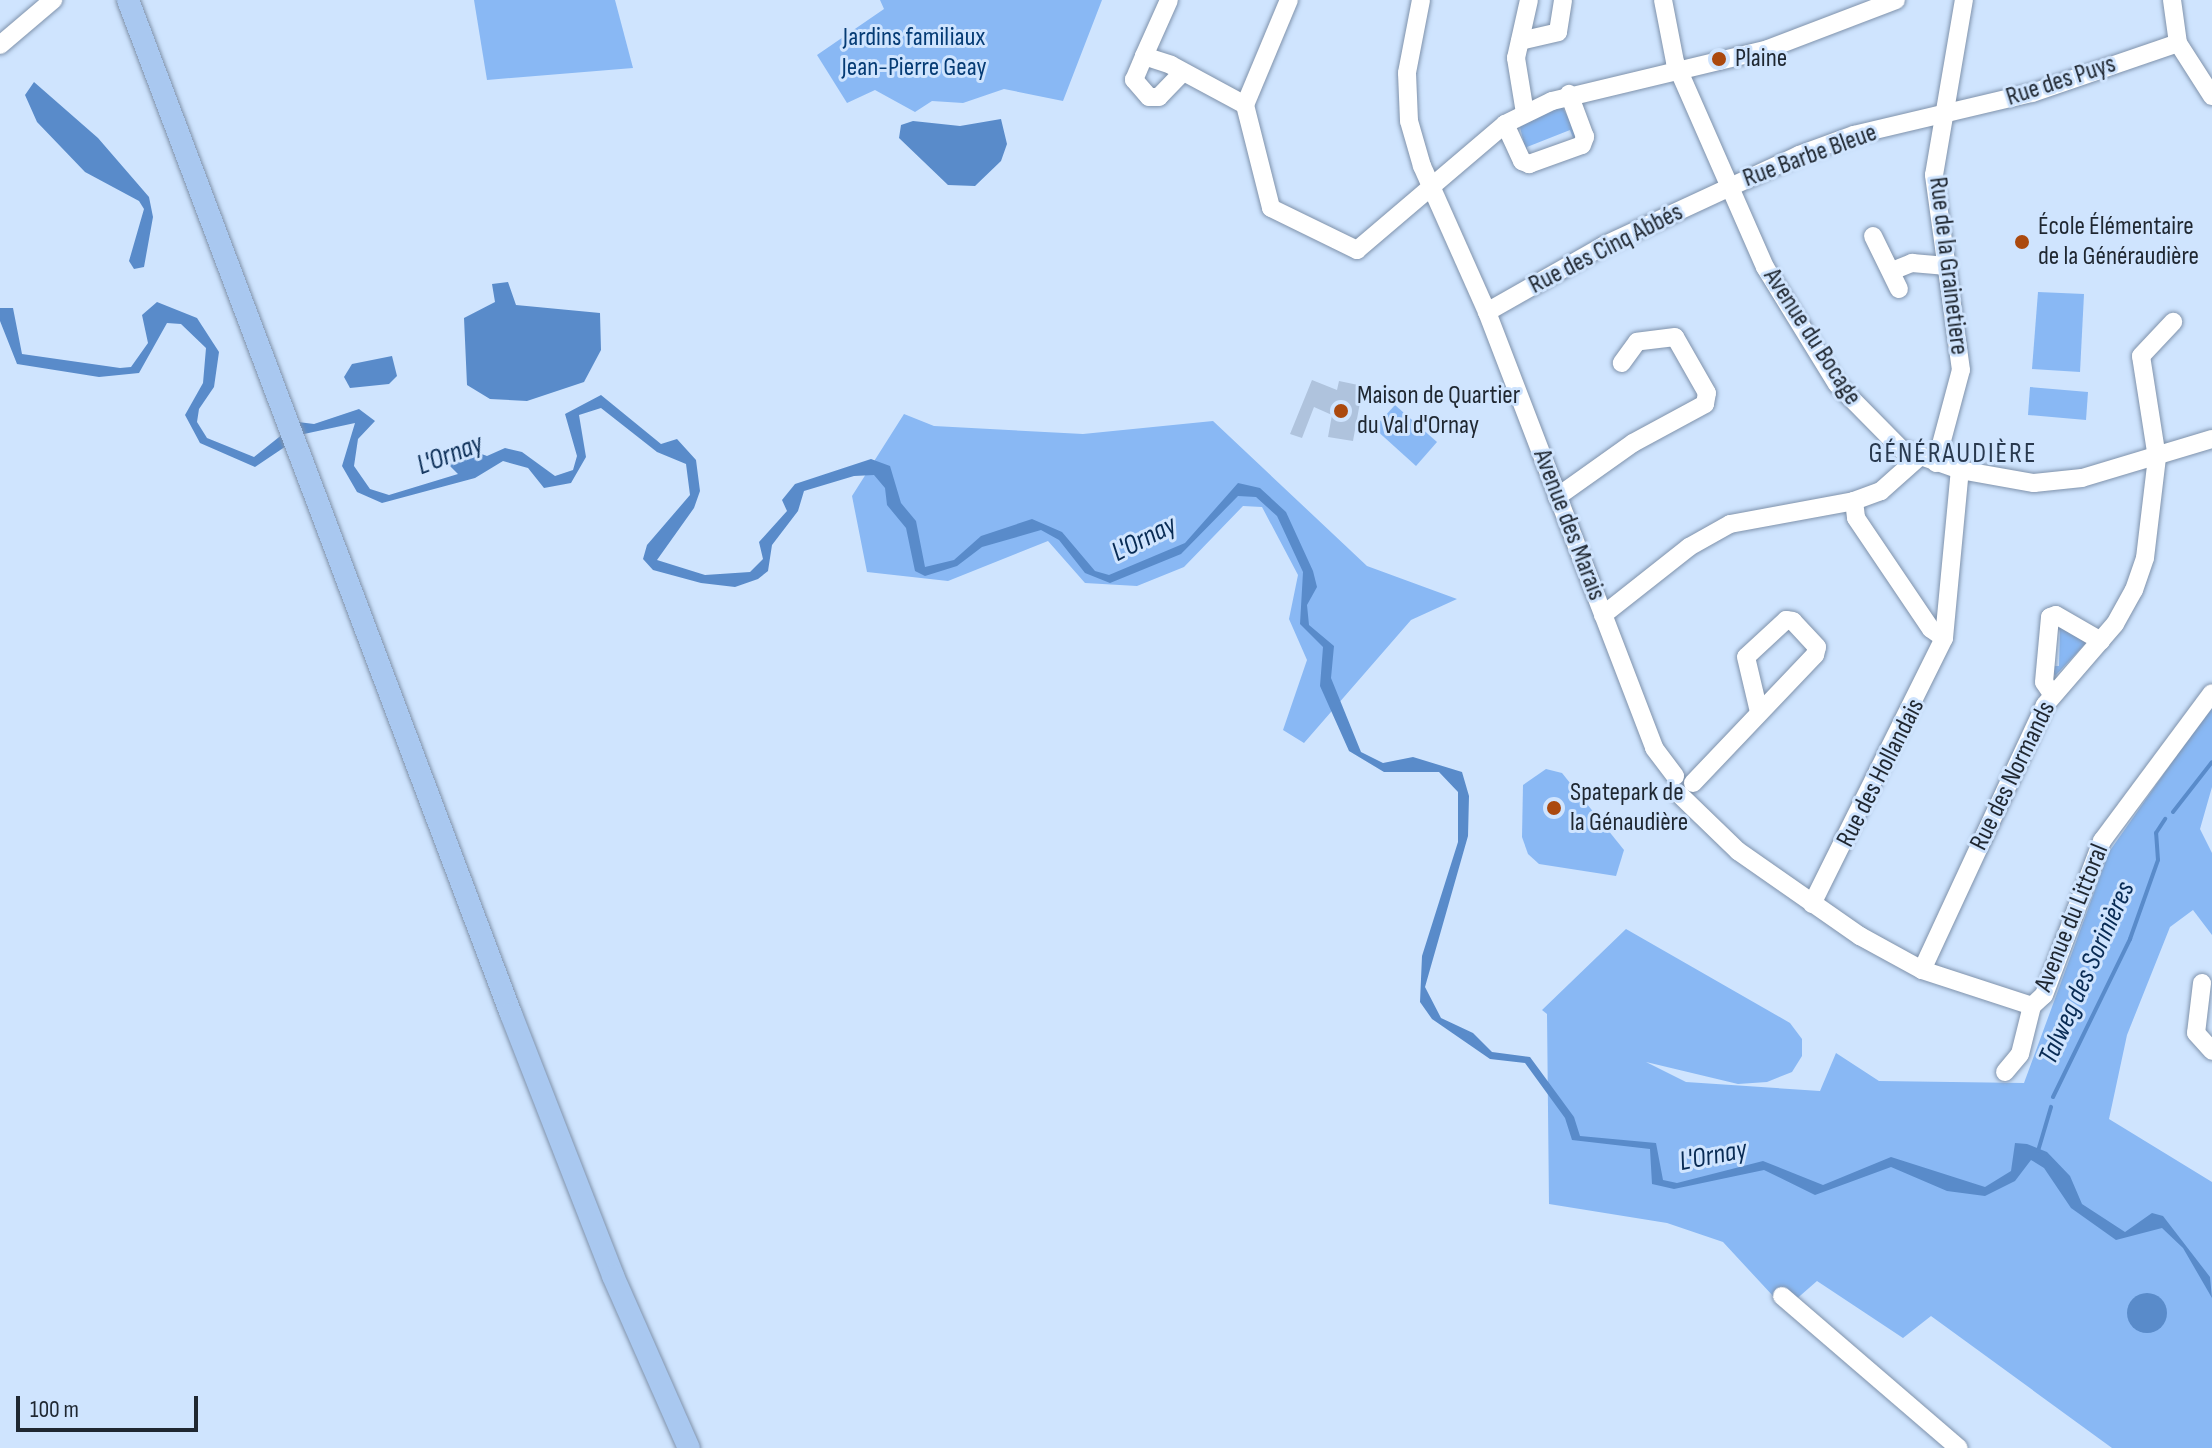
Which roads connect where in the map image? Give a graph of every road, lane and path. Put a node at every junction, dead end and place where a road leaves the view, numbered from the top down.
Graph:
1 (53, 0) edge
2 (1169, 0) edge
3 (1289, 0) edge
4 (1421, 0) edge
5 (1529, 0) edge
6 (1563, 0) edge
7 (1663, 0) edge
8 (1896, 0) edge
9 (1964, 0) edge
10 (2172, 0) edge
11 (126, 3) edge
12 (1520, 41) junction
13 (2178, 43) junction
14 (0, 45) edge
15 (1144, 56) junction
16 (1678, 68) junction
17 (1181, 74) junction
18 (1569, 94) junction
19 (2212, 96) edge
20 (1245, 105) junction
21 (1525, 113) junction
22 (1943, 115) junction
23 (1505, 124) junction
24 (1431, 183) junction
25 (1725, 188) junction
26 (1873, 236) dead end
27 (1947, 266) junction
28 (1487, 312) junction
29 (2173, 322) dead end
30 (1622, 363) dead end
31 (2212, 439) edge
32 (2157, 458) junction
33 (1927, 460) junction
34 (1960, 470) junction
35 (1557, 497) junction
36 (1854, 501) junction
37 (1603, 615) junction
38 (1944, 638) junction
39 (2101, 641) junction
40 (2212, 693) edge
41 (2052, 694) junction
42 (1759, 712) junction
43 (1684, 783) junction
44 (1812, 904) junction
45 (1922, 970) junction
46 (2202, 983) dead end
47 (2032, 1006) junction
48 (2212, 1051) edge
49 (2005, 1072) dead end
50 (1782, 1296) dead end
51 (689, 1448) edge
52 (1959, 1448) edge

1 - 14 street
2 - 15 street
3 - 20 street
4 - 24 street, Avenue des Marais
5 - 12 street
6 - 12 street
7 - 16 street, Avenue du Bocage
8 - 16 street
9 - 22 street, Rue de la Grainetiere
10 - 13 street
11 - 51 main road
12 - 21 street
13 - 19 street
13 - 22 street, Rue des Puys
15 - 17 street
15 - 17 street
16 - 18 street
16 - 25 street, Avenue du Bocage
17 - 20 street
18 - 21 street
18 - 23 street
20 - 24 street
21 - 23 street
22 - 25 street, Rue Barbe Bleue
22 - 27 street, Rue de la Grainetiere
23 - 24 street
24 - 28 street, Avenue des Marais
25 - 28 street, Rue des Cinq Abbés
25 - 33 street, Avenue du Bocage
26 - 27 street
27 - 33 street, Rue de la Grainetiere
28 - 35 street, Avenue des Marais
29 - 32 street, Rue des Normands
30 - 35 street
31 - 32 street, Avenue du Bocage
32 - 34 street, Avenue du Bocage
32 - 39 street, Rue des Normands
33 - 34 street, Avenue du Bocage
33 - 36 street
34 - 38 street
35 - 37 street, Avenue des Marais
36 - 37 street
36 - 38 street
37 - 43 street, Avenue des Marais
38 - 44 street, Rue des Hollandais
39 - 41 street, Rue des Normands
39 - 41 street
40 - 47 street, Avenue du Littoral
41 - 45 street, Rue des Normands
42 - 42 street
42 - 43 street
43 - 44 street, Avenue des Marais
44 - 45 street, Avenue des Marais
45 - 47 street, Avenue des Marais
46 - 48 street
47 - 49 street, Avenue du Littoral
50 - 52 street

